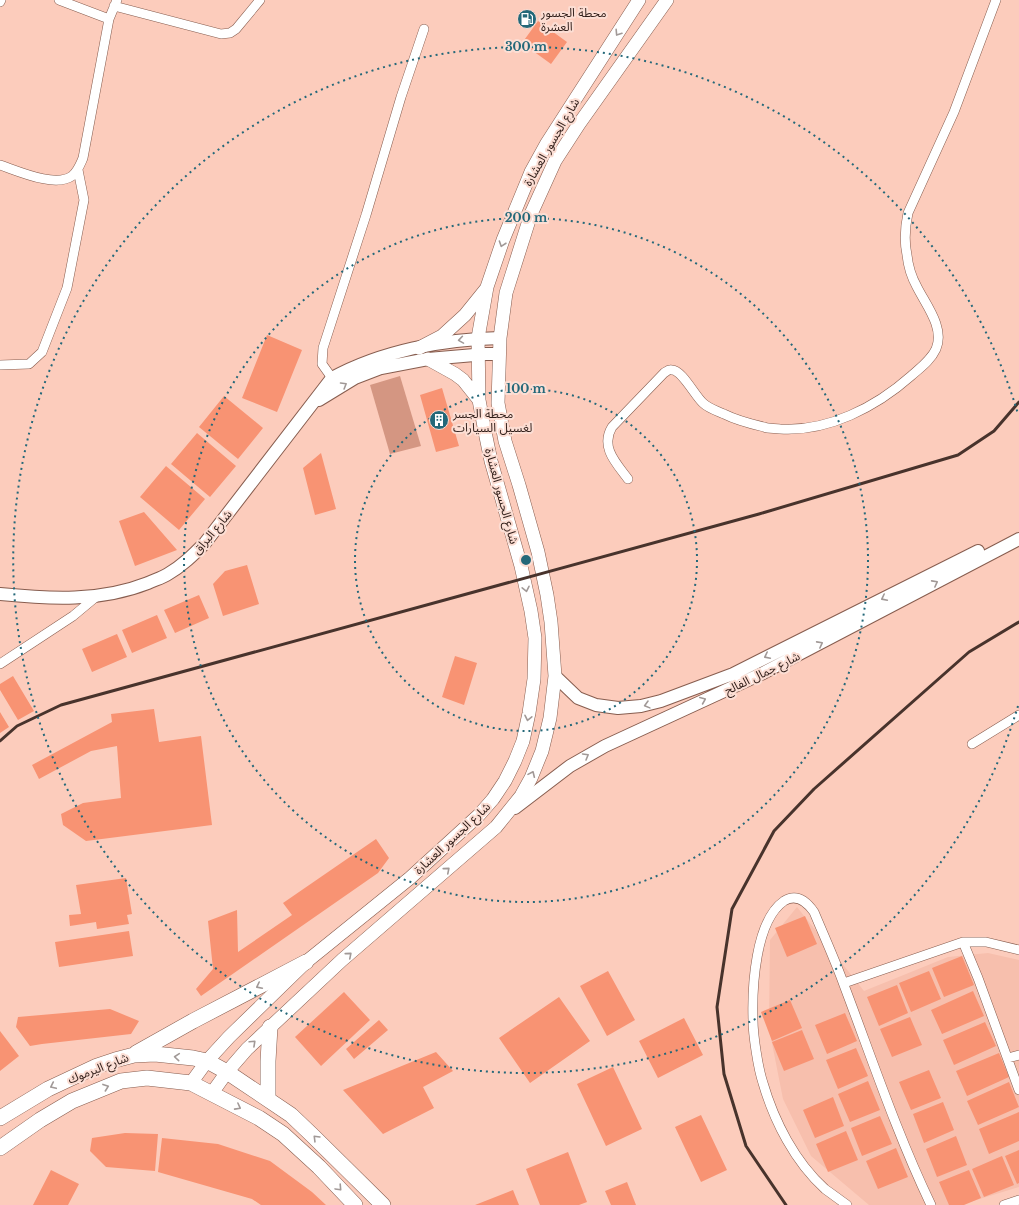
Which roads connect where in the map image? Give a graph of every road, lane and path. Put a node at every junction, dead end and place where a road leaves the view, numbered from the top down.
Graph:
1 (59, 0) edge
2 (260, 0) edge
3 (639, 0) edge
4 (667, 0) edge
5 (996, 0) edge
6 (116, 3) edge
7 (109, 19) junction
8 (424, 29) dead end
9 (0, 165) edge
10 (78, 170) junction
11 (487, 288) junction
12 (478, 338) junction
13 (500, 338) junction
14 (419, 348) junction
15 (478, 354) junction
16 (498, 354) junction
17 (428, 360) junction
18 (0, 365) edge
19 (332, 378) junction
20 (479, 400) junction
21 (311, 405) junction
22 (628, 479) dead end
23 (1019, 531) edge
24 (1019, 539) edge
25 (0, 594) edge
26 (97, 596) junction
27 (0, 664) edge
28 (555, 676) junction
29 (1019, 715) edge
30 (972, 744) dead end
31 (509, 812) junction
32 (963, 942) junction
33 (1019, 950) edge
34 (306, 962) junction
35 (844, 983) junction
36 (270, 1027) junction
37 (134, 1055) junction
38 (1019, 1055) edge
39 (1008, 1058) junction
40 (207, 1061) junction
41 (227, 1072) junction
42 (191, 1083) junction
43 (1019, 1090) edge
44 (212, 1094) junction
45 (268, 1099) junction
46 (0, 1118) edge
47 (0, 1148) edge
48 (1019, 1200) edge
49 (355, 1205) edge
50 (383, 1205) edge
51 (847, 1205) edge
52 (931, 1205) edge
53 (1004, 1205) edge

1 - 7 street
2 - 6 street
3 -> 11 main road, شارع الجسور العشارة
4 - 13 main road, شارع الجسور العشارة
5 - 22 street
6 - 7 street
7 - 10 street
8 - 19 street
9 - 10 street
10 - 18 street
11 - 12 main road, شارع الجسور العشارة
11 - 14 main road
12 - 13 street, شارع البراق
12 -> 14 street, شارع البراق
12 - 15 main road, شارع الجسور العشارة
13 - 16 main road, شارع الجسور العشارة
14 - 19 street, شارع البراق
15 - 16 street, شارع البراق
15 - 17 street, شارع البراق
15 - 20 main road, شارع الجسور العشارة
16 - 28 main road, شارع الجسور العشارة
17 - 20 main road
21 -> 17 street, شارع البراق
19 - 21 street, شارع البراق
20 -> 34 main road, شارع الجسور العشارة
21 - 26 street, شارع البراق
23 -> 28 street, شارع جمال الفالح
31 -> 24 street, شارع جمال الفالح
25 - 26 street, شارع البراق
26 - 27 street
31 -> 28 main road, شارع الجسور العشارة
29 - 30 street
36 -> 31 main road, شارع الجسور العشارة
32 - 33 street
32 - 35 street
32 - 39 street
34 -> 37 highway
34 - 40 main road, شارع الجسور العشارة
35 - 51 street
35 - 52 street
41 -> 36 main road, شارع الجسور العشارة
36 - 45 highway
40 -> 37 highway, شارع اليرموك
37 -> 46 highway, شارع اليرموك
38 - 39 street
39 - 43 street
40 - 41 highway, شارع اليرموك
40 - 42 main road, شارع الجسور العشارة
41 - 44 main road
41 - 45 highway, شارع اليرموك
42 - 44 highway, شارع اليرموك
47 -> 42 highway, شارع اليرموك
44 -> 49 highway, شارع اليرموك
50 -> 45 highway, شارع اليرموك
48 - 53 street

